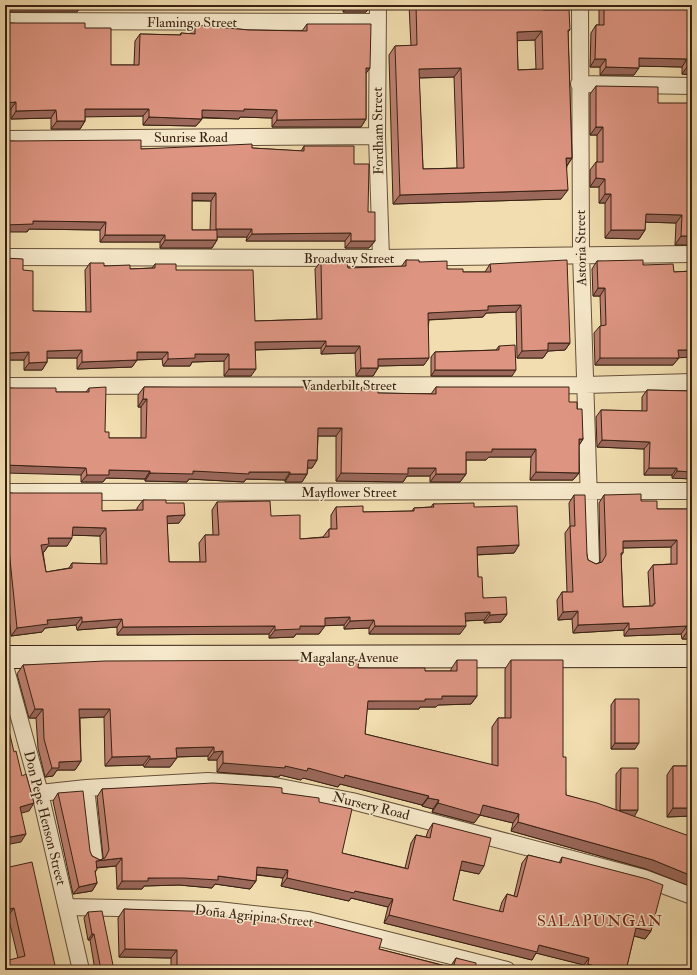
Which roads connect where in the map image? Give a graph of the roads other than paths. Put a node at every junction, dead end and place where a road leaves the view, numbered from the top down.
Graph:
1 (378, 5) edge
2 (580, 5) edge
3 (5, 22) edge
4 (378, 22) junction
5 (579, 84) junction
6 (692, 86) edge
7 (377, 136) junction
8 (5, 139) edge
9 (581, 254) junction
10 (692, 254) edge
11 (5, 258) edge
12 (381, 258) junction
13 (692, 382) edge
14 (585, 385) junction
15 (5, 386) edge
16 (692, 491) edge
17 (5, 492) edge
18 (588, 492) junction
19 (591, 562) edge
20 (692, 656) edge
21 (5, 657) edge
22 (5, 666) edge
23 (86, 788) junction
24 (40, 793) junction
25 (94, 858) edge
26 (692, 896) edge
27 (67, 907) junction
28 (81, 970) edge
29 (507, 970) edge

1 - 4 street, Fordham Street
2 - 5 street, Astoria Street
3 - 4 street, Flamingo Street
4 - 7 street, Fordham Street
5 - 6 street
5 - 9 street, Astoria Street
7 - 8 street, Sunrise Road
7 - 12 street, Fordham Street
9 - 10 street, Broadway Street
9 - 12 street, Broadway Street
9 - 14 street, Astoria Street
11 - 12 street, Broadway Street
13 - 14 street, Vanderbilt Street
14 - 15 street, Vanderbilt Street
14 - 18 street, Astoria Street
16 - 18 street, Mayflower Street
17 - 18 street, Mayflower Street
18 - 19 street, Astoria Street
20 - 21 street, Magalang Avenue
22 - 24 street, Don Pepe Henson Street
23 - 24 street, Nursery Road
23 - 25 street
23 - 26 street, Nursery Road
24 - 27 street, Don Pepe Henson Street
27 - 28 street, Don Pepe Henson Street
27 - 29 street, Doña Agripina Street

